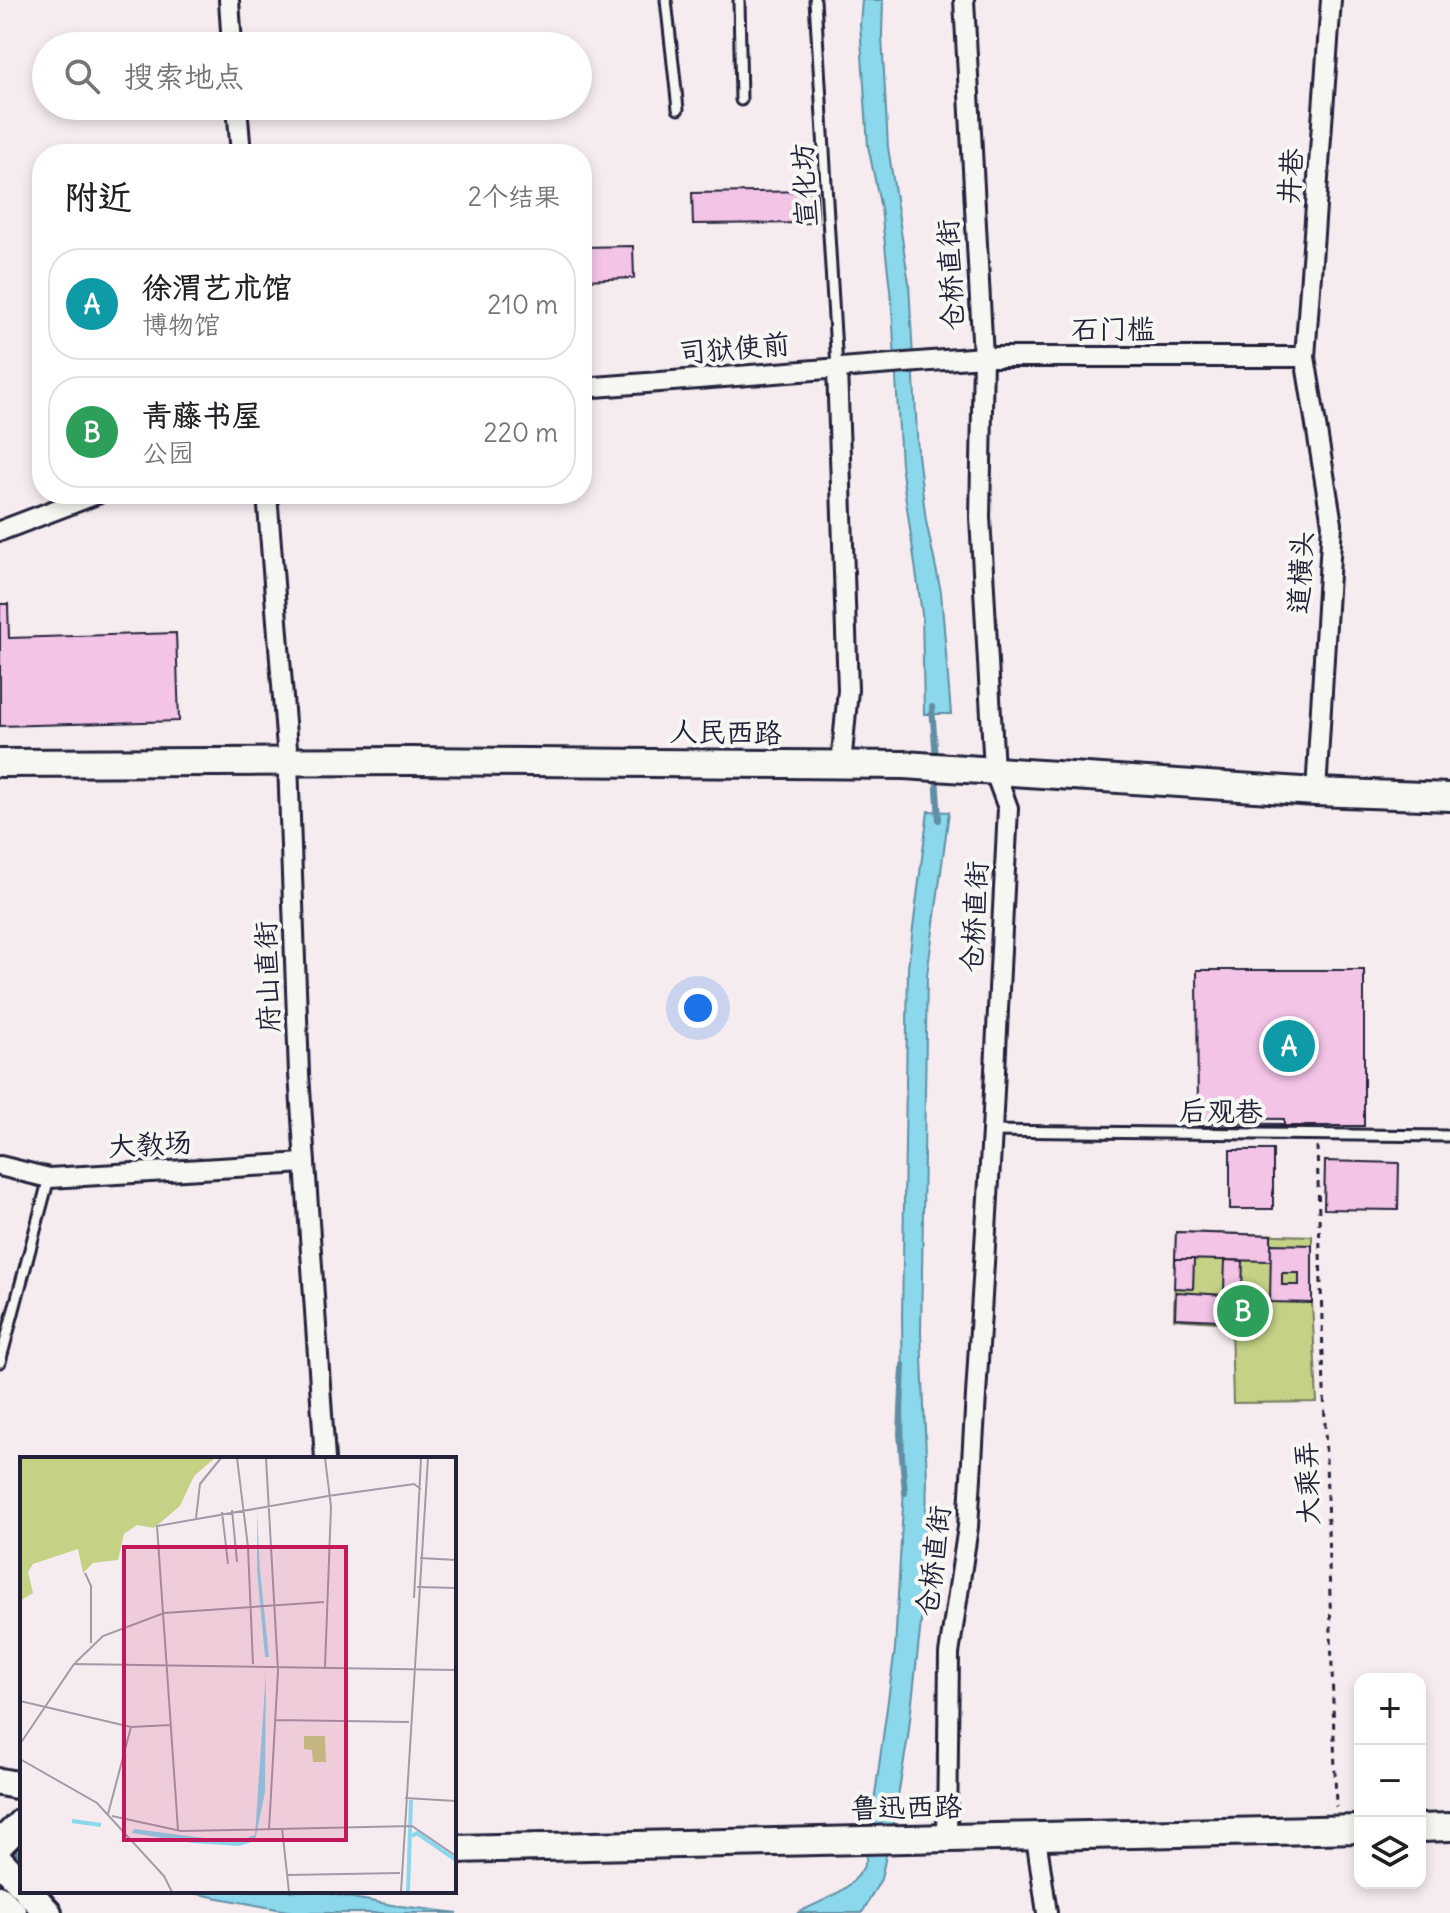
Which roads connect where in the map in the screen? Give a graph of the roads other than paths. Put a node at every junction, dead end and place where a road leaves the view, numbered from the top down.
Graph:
1 (229, 0) edge
2 (666, 0) edge
3 (739, 0) edge
4 (815, 0) edge
5 (964, 0) edge
6 (1331, 0) edge
7 (231, 32) edge
8 (741, 100) dead end
9 (678, 109) dead end
10 (238, 120) edge
11 (240, 144) edge
12 (983, 357) junction
13 (1305, 357) junction
14 (890, 364) joint
15 (837, 368) junction
16 (592, 387) edge
17 (71, 504) edge
18 (268, 504) edge
19 (0, 531) edge
20 (288, 761) junction
21 (0, 763) edge
22 (841, 765) junction
23 (994, 770) junction
24 (1316, 792) junction
25 (1450, 797) edge
26 (992, 1131) junction
27 (1450, 1136) edge
28 (305, 1163) junction
29 (0, 1166) edge
30 (49, 1178) junction
31 (0, 1362) edge
32 (325, 1457) edge
33 (0, 1782) edge
34 (20, 1786) edge
35 (20, 1824) edge
36 (1450, 1827) edge
37 (1426, 1828) edge
38 (1348, 1830) edge
39 (1036, 1837) junction
40 (947, 1838) junction
41 (0, 1844) edge
42 (456, 1849) edge
43 (30, 1893) edge
44 (0, 1899) edge
45 (13, 1913) edge
46 (48, 1913) edge
47 (1047, 1913) edge

1 - 7 street
2 - 9 lane
3 - 8 lane
4 - 15 lane, 宣化坊
5 - 12 street, 仓桥直街
6 - 13 street, 井巷
10 - 11 street
12 - 13 street, 石门槛
12 - 14 street, 石门槛
12 - 23 street, 仓桥直街
13 - 24 street, 道横头
14 - 15 street, 司狱使前
15 - 16 street, 司狱使前
15 - 22 street
17 - 19 street
18 - 20 street, 府山直街
20 - 21 main road, 人民西路
20 - 22 main road, 人民西路
20 - 28 street, 府山直街
22 - 23 main road, 人民西路
23 - 24 main road, 人民西路
23 - 26 street, 仓桥直街
24 - 25 main road, 人民西路
26 - 27 lane, 后观巷
26 - 40 street, 仓桥直街
28 - 30 street, 大教场
28 - 32 street, 府山直街
29 - 30 street, 大教场
30 - 31 lane
33 - 34 main road
35 - 41 main road
36 - 37 main road
38 - 39 main road, 鲁迅西路
39 - 40 main road, 鲁迅西路
39 - 47 street
40 - 42 main road, 鲁迅西路
43 - 46 main road
44 - 45 main road

